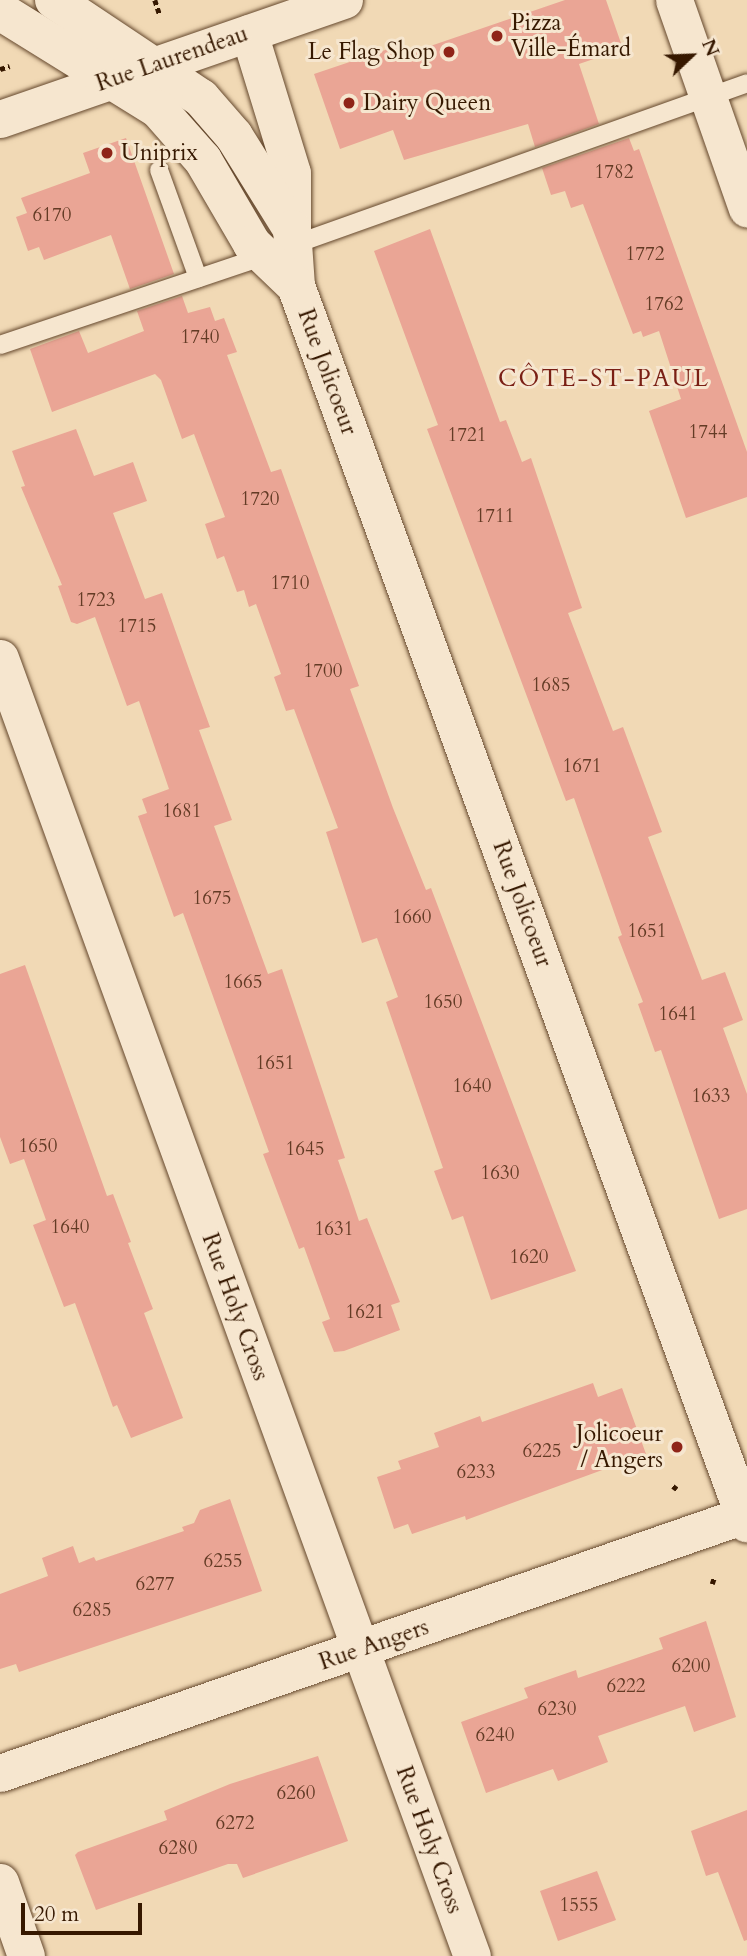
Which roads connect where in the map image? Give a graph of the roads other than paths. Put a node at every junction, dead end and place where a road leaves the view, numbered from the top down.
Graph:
1 (54, 0) edge
2 (344, 0) edge
3 (674, 0) edge
4 (0, 11) edge
5 (248, 33) junction
6 (153, 66) junction
7 (110, 80) junction
8 (747, 83) edge
9 (707, 96) junction
10 (0, 119) edge
11 (159, 170) dead end
12 (747, 209) edge
13 (283, 243) junction
14 (198, 278) junction
15 (0, 345) edge
16 (0, 657) edge
17 (746, 1517) edge
18 (359, 1651) junction
19 (0, 1773) edge
20 (0, 1882) edge
21 (26, 1956) edge
22 (472, 1956) edge

1 - 6 street, Rue Jolicoeur
2 - 5 street, Rue Laurendeau
3 - 9 street
4 - 7 street, Rue Jolicoeur
5 - 6 street, Rue Laurendeau
5 - 13 street
6 - 7 street, Rue Laurendeau
6 - 13 street, Rue Jolicoeur
7 - 10 street, Rue Laurendeau
7 - 13 street, Rue Jolicoeur
8 - 9 lane
9 - 12 street
9 - 13 lane
11 - 14 lane
13 - 14 lane
13 - 17 street, Rue Jolicoeur
14 - 15 lane
16 - 18 street, Rue Holy Cross
17 - 18 street, Rue Angers
18 - 19 street, Rue Angers
18 - 22 street, Rue Holy Cross
20 - 21 street

